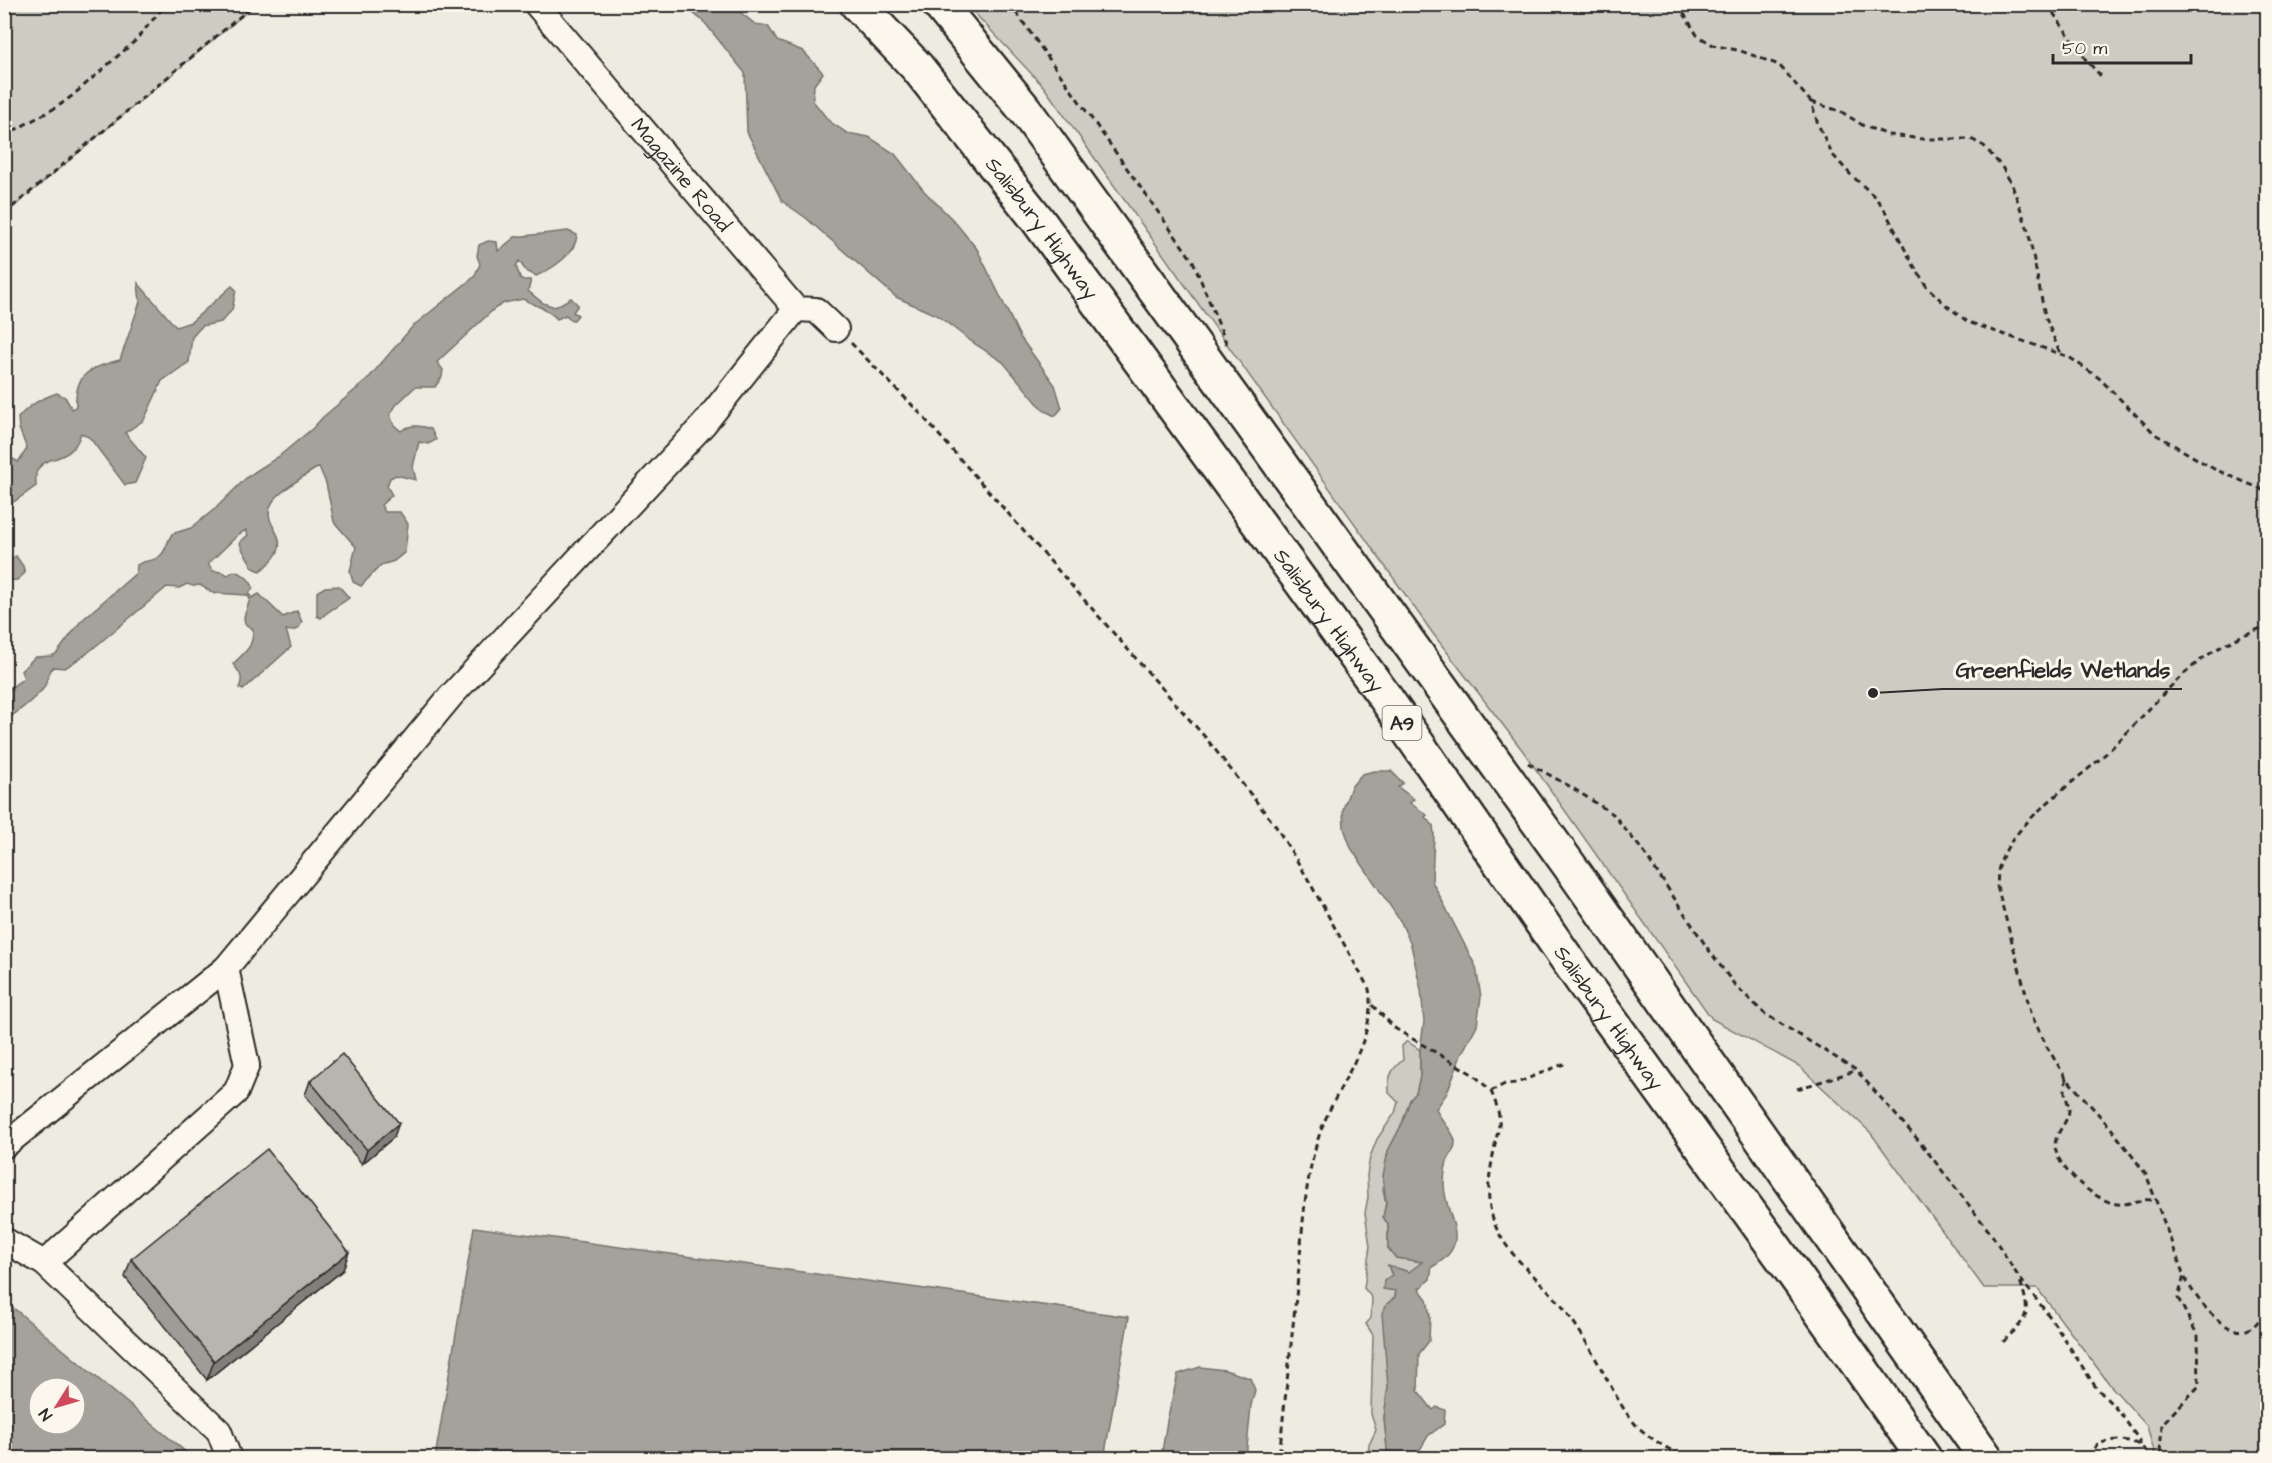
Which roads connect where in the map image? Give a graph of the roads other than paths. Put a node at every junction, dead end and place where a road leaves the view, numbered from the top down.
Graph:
1 (536, 4) edge
2 (857, 4) edge
3 (939, 4) edge
4 (796, 309) junction
5 (836, 329) road end
6 (226, 968) junction
7 (4, 1146) edge
8 (4, 1240) edge
9 (44, 1263) junction
10 (229, 1458) edge
11 (1924, 1458) edge
12 (1986, 1458) edge

1 - 4 street, Magazine Road
2 - 11 highway, Salisbury Highway / A9
3 - 12 highway, A9
4 - 5 street
4 - 6 street
6 - 7 street
6 - 9 street
8 - 9 street
9 - 10 street

